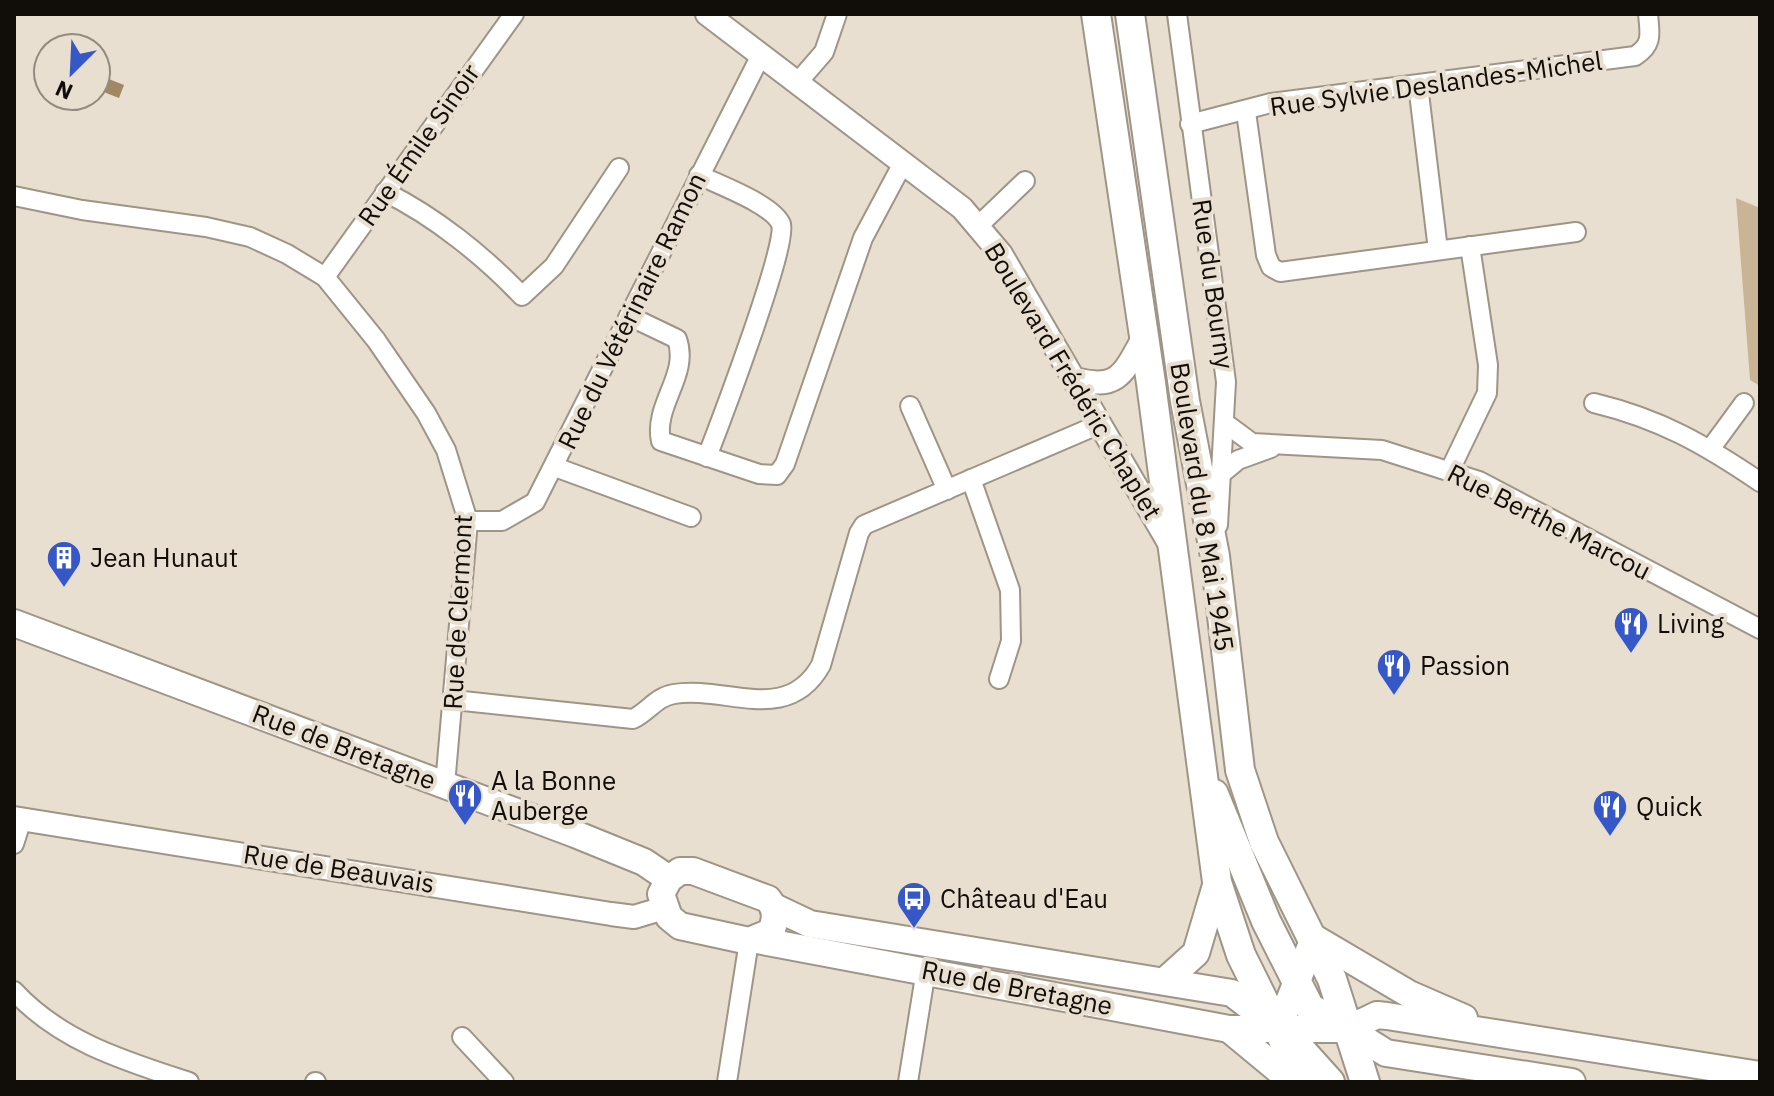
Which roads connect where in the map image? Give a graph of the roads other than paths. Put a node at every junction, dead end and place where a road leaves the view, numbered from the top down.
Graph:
1 (514, 14) edge
2 (707, 14) edge
3 (837, 14) edge
4 (1096, 14) edge
5 (1130, 14) edge
6 (1177, 14) edge
7 (1648, 14) edge
8 (761, 55) junction
9 (798, 82) junction
10 (1418, 85) junction
11 (1246, 112) junction
12 (1190, 124) junction
13 (903, 163) junction
14 (619, 168) dead end
15 (699, 175) junction
16 (1025, 181) dead end
17 (385, 192) junction
18 (14, 196) edge
19 (978, 226) junction
20 (1576, 232) dead end
21 (1470, 246) junction
22 (1438, 250) junction
23 (325, 277) junction
24 (629, 316) junction
25 (1142, 340) junction
26 (1075, 379) junction
27 (1594, 403) dead end
28 (1744, 403) dead end
29 (910, 406) dead end
30 (1225, 423) junction
31 (1100, 424) junction
32 (1280, 445) junction
33 (1711, 448) junction
34 (707, 457) junction
35 (555, 467) junction
36 (1450, 470) junction
37 (1221, 474) junction
38 (971, 479) junction
39 (1760, 482) edge
40 (947, 490) junction
41 (691, 517) dead end
42 (468, 521) junction
43 (1170, 545) junction
44 (1215, 556) junction
45 (14, 623) edge
46 (1760, 629) edge
47 (999, 679) dead end
48 (454, 700) junction
49 (1205, 771) junction
50 (445, 785) junction
51 (18, 818) edge
52 (14, 844) edge
53 (669, 879) junction
54 (1217, 882) junction
55 (774, 907) junction
56 (664, 908) junction
57 (1314, 938) junction
58 (753, 940) junction
59 (926, 970) junction
60 (1165, 981) junction
61 (1296, 982) junction
62 (14, 991) edge
63 (1229, 1029) junction
64 (1278, 1029) junction
65 (1348, 1029) junction
66 (1497, 1032) junction
67 (462, 1037) dead end
68 (1445, 1063) junction
69 (1760, 1075) edge
70 (189, 1082) edge
71 (504, 1082) edge
72 (727, 1082) edge
73 (908, 1082) edge
74 (1293, 1082) edge
75 (1304, 1082) edge
76 (1330, 1082) edge
77 (1365, 1082) edge
78 (1422, 1082) edge
79 (1572, 1082) edge

1 - 17 street, Rue Émile Sinoir
2 - 8 street, Boulevard Frédéric Chaplet
3 - 9 street
4 - 25 main road, Boulevard du 8 Mai 1945
5 - 44 main road, Boulevard du 8 Mai 1945
6 - 12 street, Rue du Bourny
7 - 10 street, Rue Sylvie Deslandes-Michel
8 - 9 street, Boulevard Frédéric Chaplet
8 - 15 street, Rue du Vétérinaire Ramon
9 - 13 street, Boulevard Frédéric Chaplet
10 - 11 street, Rue Sylvie Deslandes-Michel
10 - 22 street
11 - 12 street, Rue Sylvie Deslandes-Michel
11 - 22 street
12 - 30 street, Rue du Bourny
13 - 19 street, Boulevard Frédéric Chaplet
13 - 34 street
14 - 17 street
15 - 24 street, Rue du Vétérinaire Ramon
15 - 34 street
16 - 19 street
17 - 23 street, Rue Émile Sinoir
18 - 23 street, Rue de Clermont
19 - 26 street, Boulevard Frédéric Chaplet
20 - 21 street
21 - 22 street
21 - 36 street
23 - 42 street, Rue de Clermont
24 - 34 street
24 - 35 street, Rue du Vétérinaire Ramon
25 - 26 street
25 - 43 main road, Boulevard du 8 Mai 1945
26 - 31 street, Boulevard Frédéric Chaplet
27 - 33 street
28 - 33 street
29 - 40 street
30 - 32 street, Rue Berthe Marcou
30 - 37 street, Rue du Bourny
31 - 38 street
31 - 43 street, Boulevard Frédéric Chaplet
32 - 36 street, Rue Berthe Marcou
32 - 37 street, Rue Berthe Marcou
33 - 39 street
35 - 41 street
35 - 42 street, Rue du Vétérinaire Ramon
36 - 46 street, Rue Berthe Marcou
37 - 44 street, Rue du Bourny
38 - 40 street
38 - 47 street
40 - 48 street
42 - 48 street, Rue de Clermont
43 - 49 main road, Boulevard du 8 Mai 1945
44 - 57 main road, Boulevard du 8 Mai 1945
45 - 50 main road, Rue de Bretagne
48 - 50 street, Rue de Clermont
49 - 54 main road, Boulevard du 8 Mai 1945
49 - 61 main road
50 - 53 main road, Rue de Bretagne
51 - 52 street
51 - 56 street, Rue de Beauvais
53 - 55 main road, Rue de Bretagne
53 - 56 main road
54 - 60 main road
54 - 64 main road, Boulevard du 8 Mai 1945
55 - 58 main road
55 - 60 main road, Rue de Bretagne
56 - 58 main road, Rue de Bretagne
57 - 61 main road
57 - 65 main road, Boulevard du 8 Mai 1945
57 - 66 main road
58 - 59 main road, Rue de Bretagne
58 - 72 street
59 - 63 main road, Rue de Bretagne
59 - 73 street
60 - 64 main road, Rue de Bretagne
61 - 64 main road
61 - 65 main road
62 - 70 street
63 - 64 main road, Rue de Bretagne
63 - 74 main road
64 - 65 main road, Rue de Bretagne
64 - 75 main road, Boulevard du 8 Mai 1945
64 - 76 main road
65 - 66 main road, Rue de Bretagne
65 - 68 main road
65 - 77 main road, Boulevard du 8 Mai 1945
66 - 69 main road, Rue de Bretagne
67 - 71 street
68 - 78 main road
68 - 79 main road

